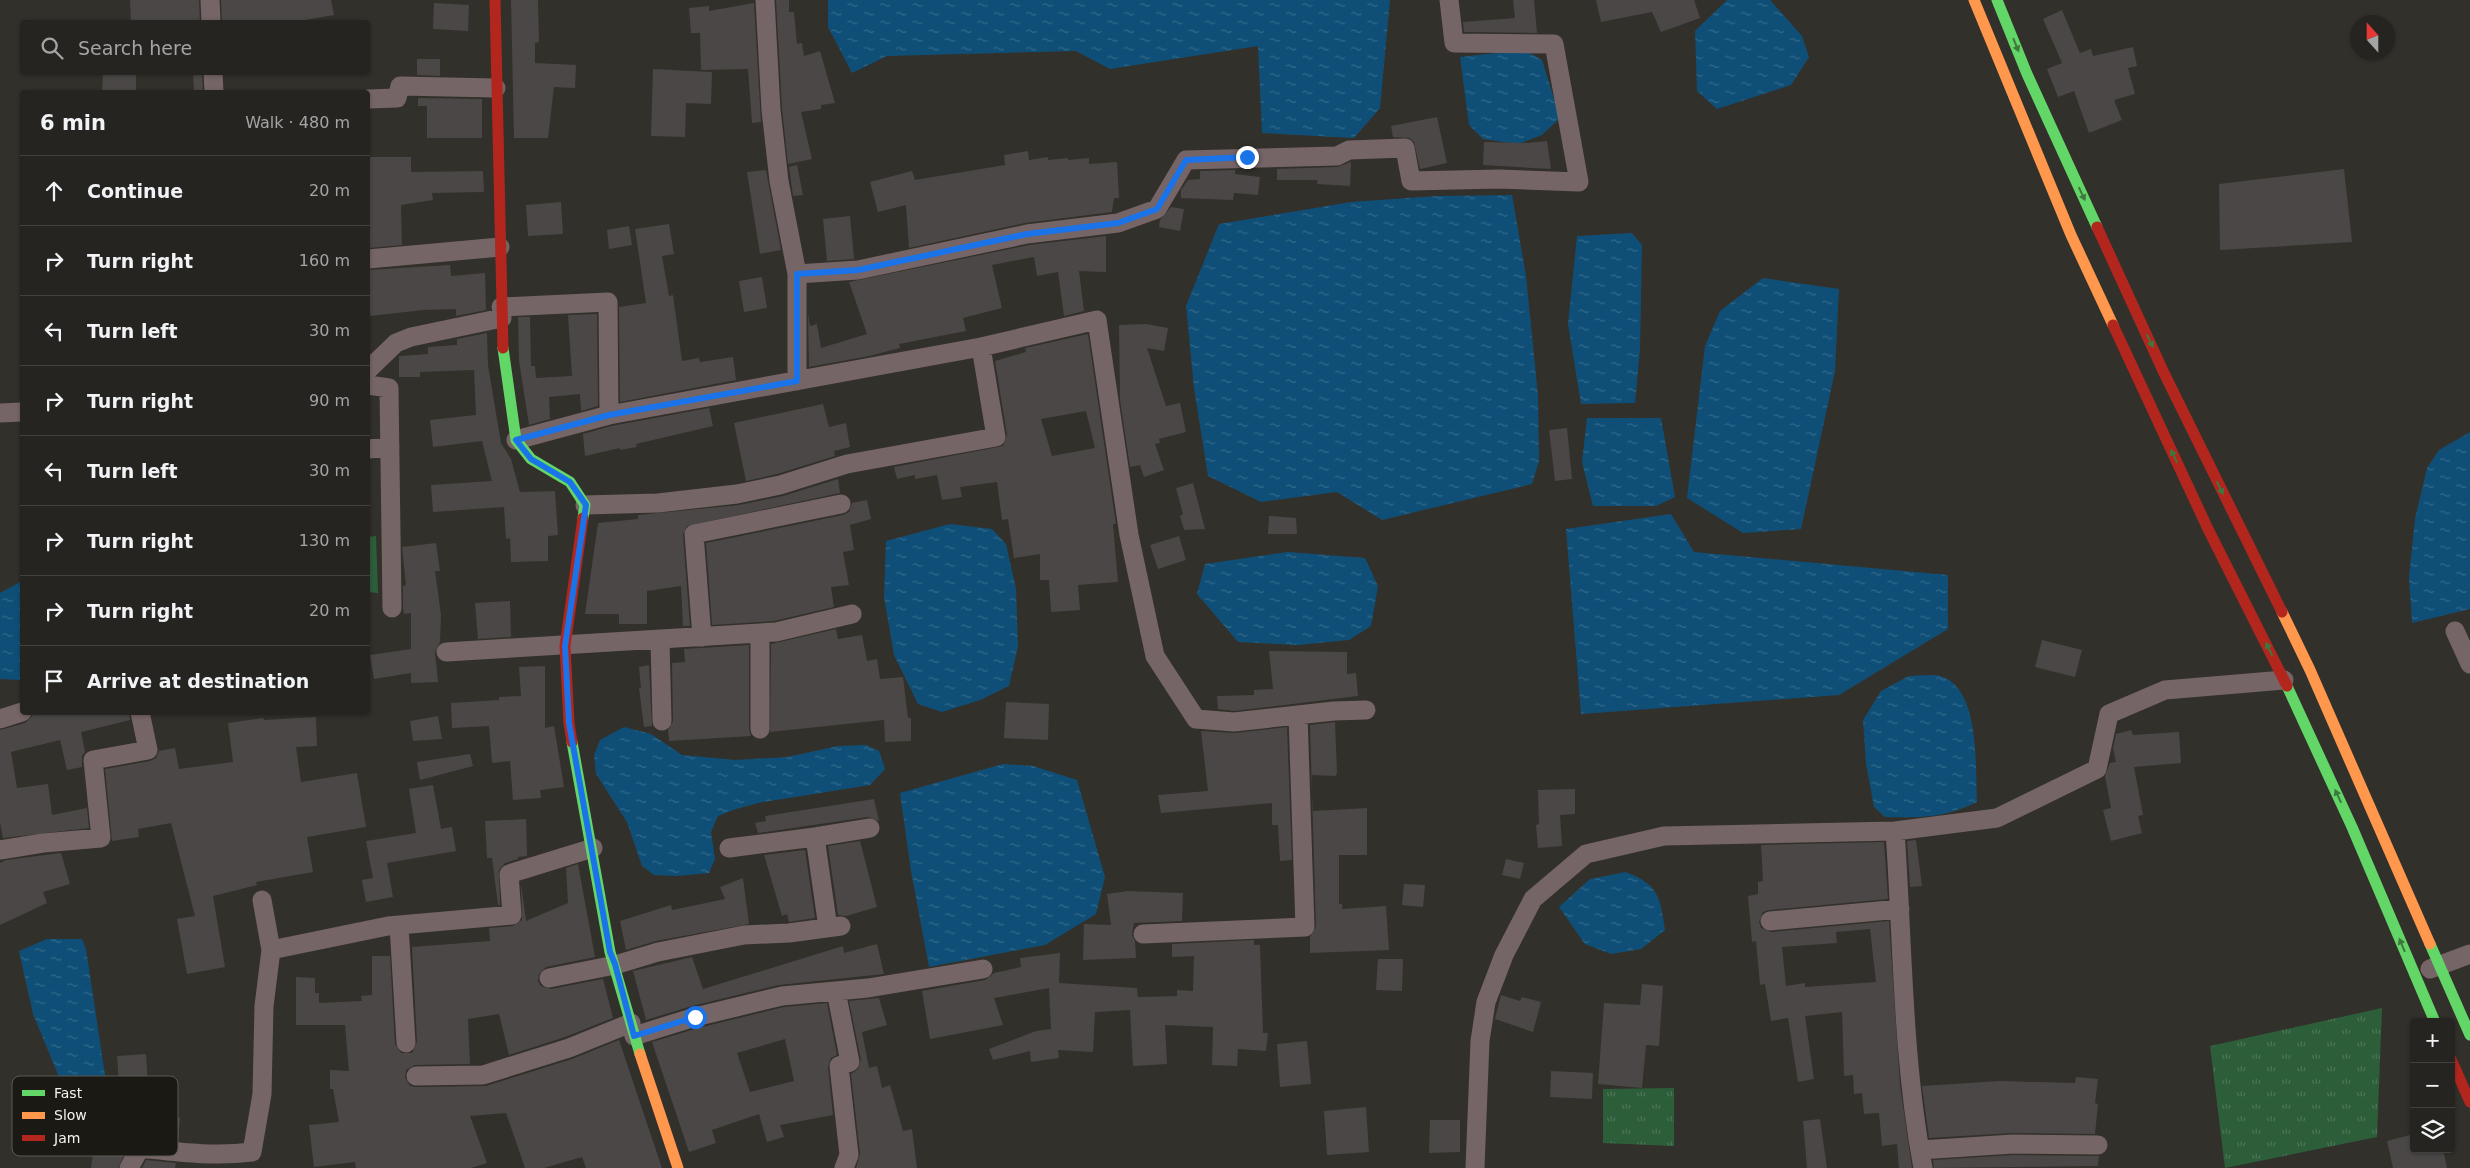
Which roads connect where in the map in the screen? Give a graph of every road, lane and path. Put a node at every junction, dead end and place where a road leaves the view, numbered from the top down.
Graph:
1 (210, 0) edge
2 (495, 0) edge
3 (765, 0) edge
4 (1449, 0) edge
5 (1974, 0) edge
6 (1997, 0) edge
7 (211, 20) edge
8 (213, 75) edge
9 (496, 88) junction
10 (214, 90) edge
11 (370, 99) edge
12 (500, 247) junction
13 (370, 260) edge
14 (797, 274) junction
15 (502, 312) junction
16 (981, 347) junction
17 (370, 368) edge
18 (797, 381) junction
19 (370, 385) edge
20 (20, 412) edge
21 (0, 413) edge
22 (609, 415) junction
23 (516, 440) junction
24 (390, 447) junction
25 (370, 449) edge
26 (841, 504) dead end
27 (586, 505) junction
28 (392, 608) dead end
29 (852, 614) dead end
30 (2455, 631) dead end
31 (760, 633) junction
32 (702, 637) junction
33 (660, 640) junction
34 (565, 646) junction
35 (446, 652) dead end
36 (2470, 664) edge
37 (2284, 680) junction
38 (1366, 710) dead end
39 (20, 713) edge
40 (141, 715) edge
41 (1298, 715) junction
42 (0, 719) edge
43 (662, 721) dead end
44 (760, 729) dead end
45 (870, 828) dead end
46 (1895, 831) junction
47 (815, 837) junction
48 (593, 848) junction
49 (729, 848) dead end
50 (0, 850) edge
51 (262, 900) dead end
52 (1900, 909) junction
53 (1770, 921) dead end
54 (399, 925) junction
55 (1143, 934) dead end
56 (271, 950) junction
57 (2470, 954) edge
58 (615, 964) junction
59 (2439, 966) junction
60 (983, 969) dead end
61 (2414, 974) junction
62 (549, 978) dead end
63 (836, 991) junction
64 (2433, 1018) edge
65 (632, 1030) junction
66 (2470, 1035) edge
67 (406, 1043) dead end
68 (2453, 1063) edge
69 (416, 1076) dead end
70 (2470, 1102) edge
71 (2098, 1145) dead end
72 (178, 1152) edge
73 (136, 1156) edge
74 (1921, 1159) edge
75 (675, 1167) edge
76 (129, 1168) edge
77 (844, 1168) edge
78 (1475, 1168) edge

1 - 7 street
2 - 9 main road
3 - 14 street
4 - 14 street
37 -> 5 main road
6 -> 59 main road
8 - 10 street
9 - 11 street
9 - 12 main road
12 - 13 street
12 - 15 main road
14 - 18 street
15 - 17 street
15 - 22 street
15 - 23 main road
16 - 18 street
16 - 27 street
16 - 41 street
18 - 22 street
19 - 24 street
20 - 21 street
22 - 23 street
23 - 27 main road
24 - 25 street
24 - 28 street
26 - 32 street
27 - 34 main road
29 - 31 street
30 - 36 street
31 - 32 street
31 - 44 street
32 - 33 street
33 - 34 street
33 - 43 street
34 - 35 street
34 - 48 main road
37 - 46 street
61 -> 37 main road
38 - 41 street
39 - 42 street
40 - 50 street
41 - 55 street
45 - 47 street
46 - 52 street
46 - 78 street
47 - 49 street
47 - 58 street
48 - 54 street
48 - 58 main road
51 - 56 street
52 - 53 street
52 - 74 street
54 - 56 street
54 - 67 street
56 - 72 street
57 - 59 street
58 - 62 street
58 - 65 main road
59 - 61 street
59 - 66 main road
60 - 63 street
61 - 64 main road
63 - 65 street
63 - 77 street
65 - 69 street
65 - 75 main road
68 - 70 main road
71 - 74 street
73 - 76 street

